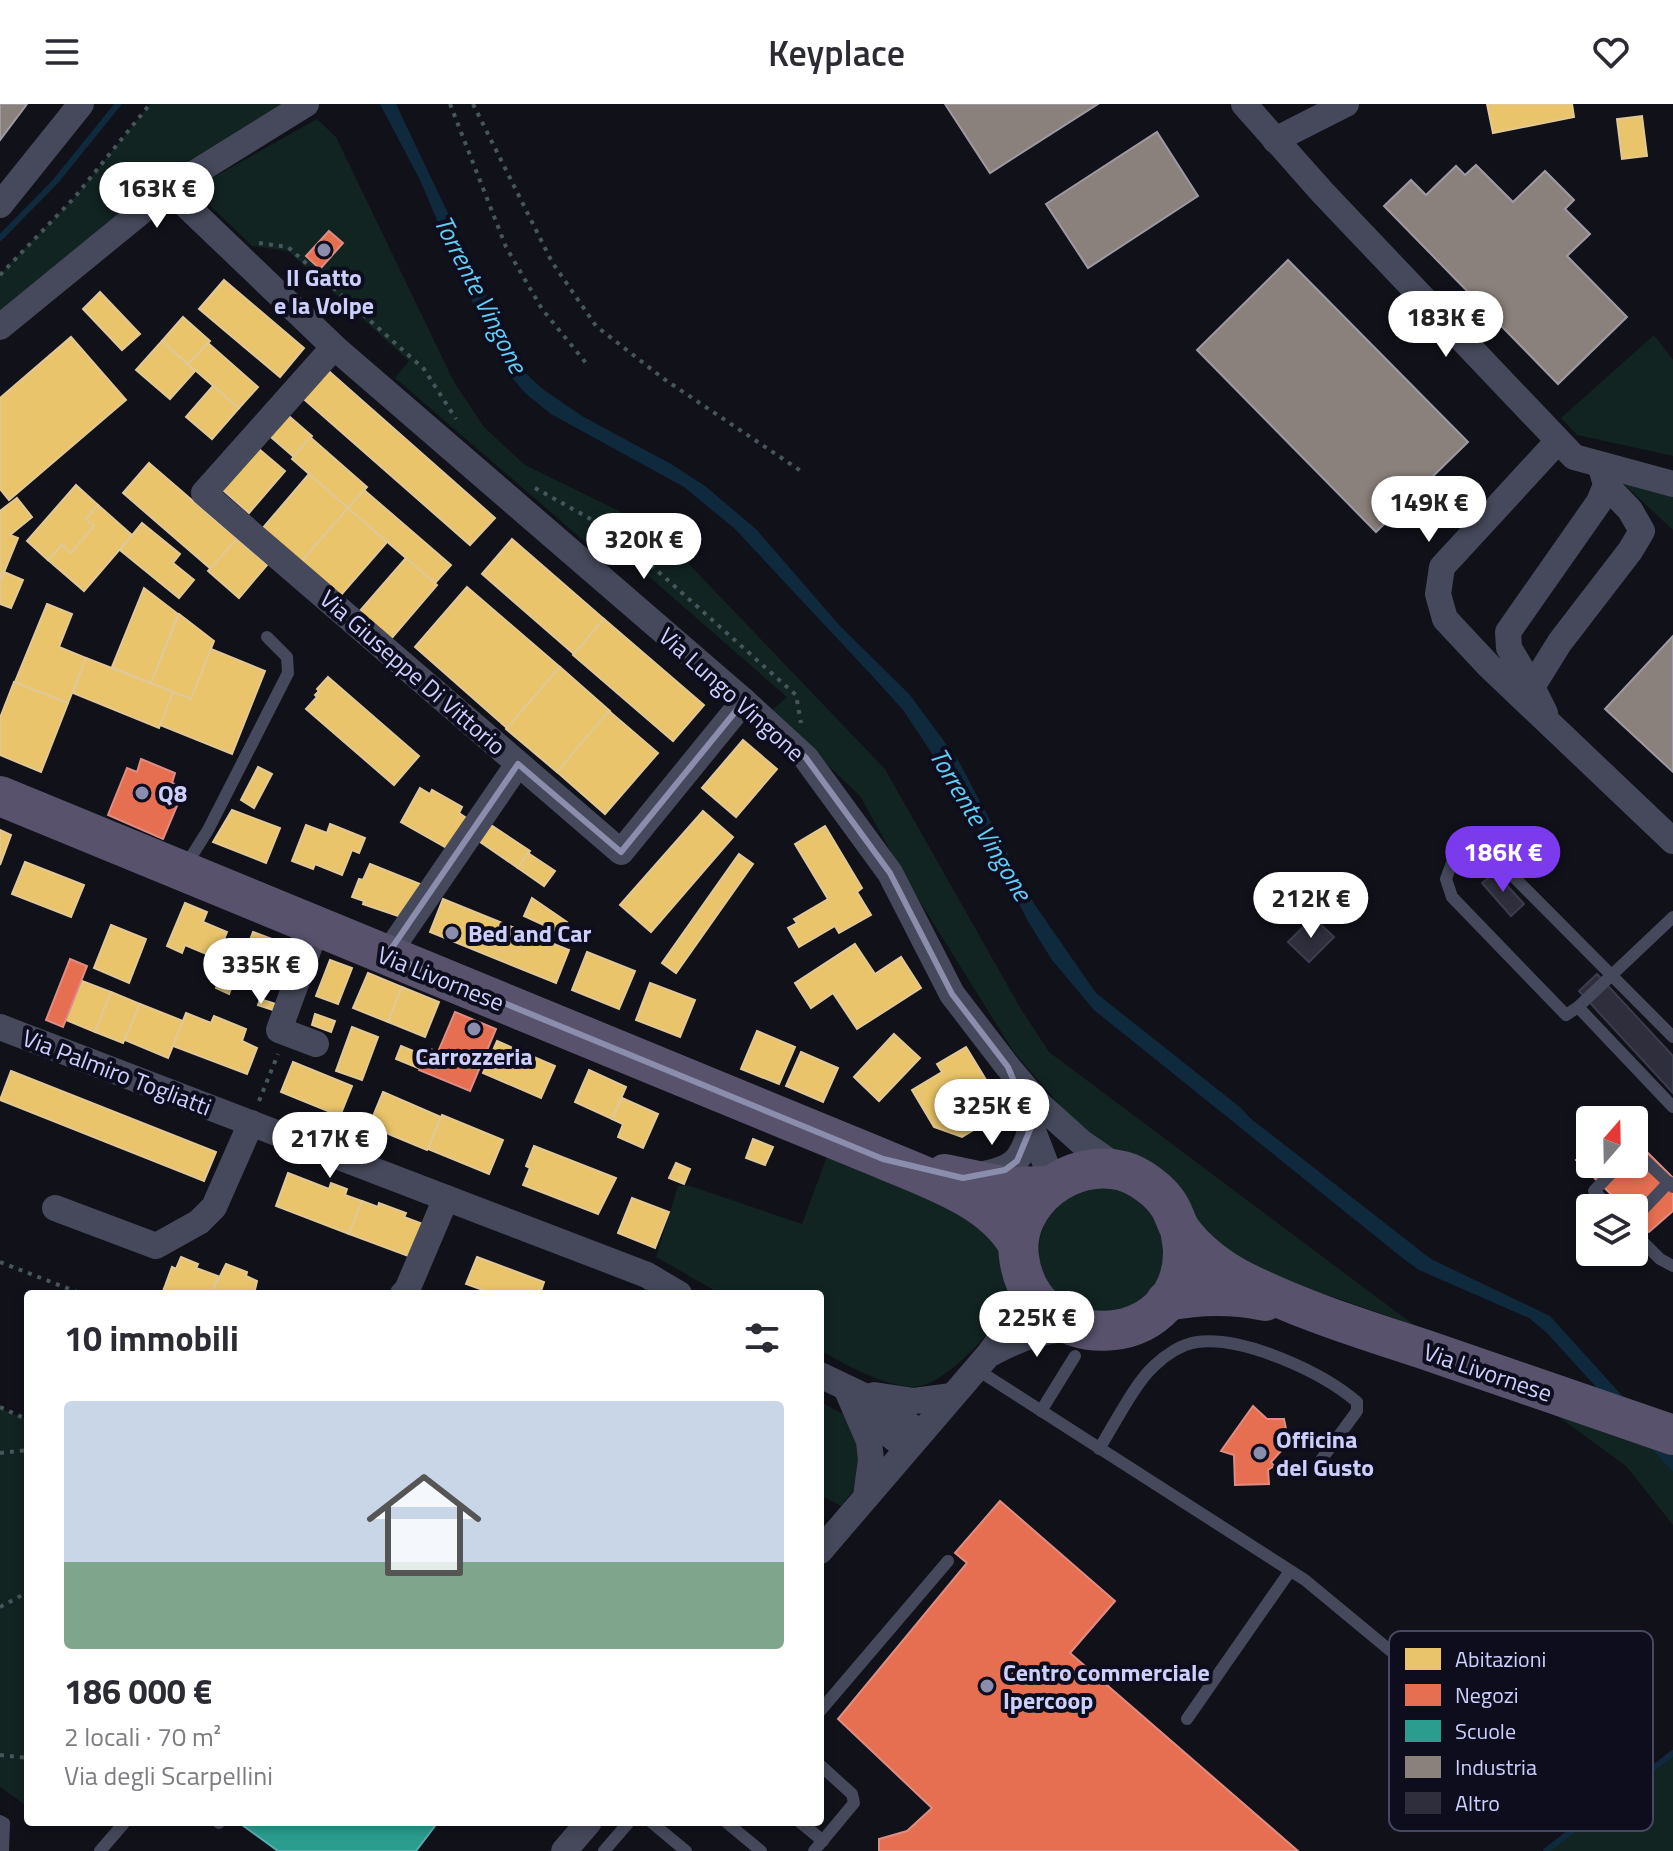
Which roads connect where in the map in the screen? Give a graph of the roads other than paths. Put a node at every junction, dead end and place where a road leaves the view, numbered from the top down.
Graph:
1 (81, 104) edge
2 (1244, 104) edge
3 (1346, 104) edge
4 (301, 106) edge
5 (1275, 140) junction
6 (169, 189) junction
7 (1, 203) edge
8 (0, 327) edge
9 (334, 347) junction
10 (1558, 441) junction
11 (1603, 475) junction
12 (1673, 484) edge
13 (267, 637) dead end
14 (1532, 687) junction
15 (744, 701) junction
16 (1550, 723) junction
17 (518, 764) junction
18 (0, 796) edge
19 (1673, 841) edge
20 (183, 871) junction
21 (1673, 917) edge
22 (317, 926) junction
23 (387, 955) junction
24 (1613, 976) junction
25 (1578, 1007) junction
26 (0, 1027) edge
27 (1673, 1037) edge
28 (316, 1044) dead end
29 (1008, 1067) junction
30 (1673, 1107) edge
31 (251, 1123) junction
32 (1032, 1125) junction
33 (883, 1159) junction
34 (1648, 1163) edge
35 (1123, 1171) junction
36 (963, 1178) junction
37 (1607, 1178) edge
38 (1671, 1184) edge
39 (1049, 1186) junction
40 (1597, 1194) edge
41 (446, 1198) junction
42 (1648, 1206) edge
43 (55, 1208) dead end
44 (1180, 1229) junction
45 (1648, 1247) edge
46 (1022, 1264) junction
47 (1673, 1266) edge
48 (643, 1284) edge
49 (407, 1290) edge
50 (665, 1290) edge
51 (1166, 1301) junction
52 (1303, 1308) junction
53 (1075, 1342) junction
54 (982, 1362) junction
55 (824, 1377) edge
56 (847, 1390) junction
57 (952, 1396) junction
58 (1041, 1411) junction
59 (1669, 1433) edge
60 (914, 1441) junction
61 (1099, 1449) junction
62 (1318, 1464) dead end
63 (866, 1497) junction
64 (824, 1546) edge
65 (948, 1561) dead end
66 (1290, 1571) junction
67 (1389, 1650) edge
68 (824, 1706) edge
69 (1187, 1719) dead end
70 (824, 1769) edge
71 (0, 1821) edge
72 (122, 1826) edge
73 (586, 1826) edge
74 (626, 1826) edge
75 (656, 1826) edge
76 (731, 1826) edge
77 (803, 1826) edge
78 (819, 1846) edge
79 (608, 1850) edge
80 (3, 1851) edge
81 (100, 1851) edge
82 (564, 1851) edge
83 (686, 1851) edge
84 (761, 1851) edge

1 - 7 street
2 - 5 street
3 - 5 street
4 - 6 street
5 - 10 street
6 - 8 street
6 - 9 street, Via Lungo Vingone
9 - 15 street, Via Lungo Vingone
9 - 17 street, Via Giuseppe Di Vittorio
10 - 11 street
10 - 16 street
11 - 12 street
11 - 14 street
11 - 14 street
13 - 20 lane
14 - 16 street
15 - 17 street, Via Giuseppe Di Vittorio
15 - 29 street, Via Lungo Vingone
16 - 19 street
17 - 23 street
18 - 20 main road, Via Livornese
20 - 22 main road, Via Livornese
21 - 24 lane
22 - 23 main road, Via Livornese
22 - 28 street
23 - 33 main road, Via Livornese
24 - 25 lane
24 - 25 lane
24 - 27 lane
25 - 30 lane
26 - 31 street, Via Palmiro Togliatti
29 - 32 street, Via Lungo Vingone
29 - 35 street, Via Lungo Vingone
31 - 41 street, Via Palmiro Togliatti
31 - 43 street
32 - 36 street
32 - 39 street, Via Lungo Vingone
33 - 36 main road, Via Livornese
33 - 46 main road, Via Livornese
34 - 38 lane
35 - 39 main road, Via Livornese
35 - 44 main road, Via Livornese
36 - 39 main road, Via Livornese
37 - 40 lane
38 - 42 lane
39 - 46 main road, Via Livornese
41 - 48 street, Via Palmiro Togliatti
41 - 49 street
44 - 51 main road
44 - 52 main road, Via Livornese
45 - 47 lane
46 - 53 main road, Via Livornese
46 - 54 street
48 - 50 street, Via Palmiro Togliatti
51 - 52 main road, Via Livornese
51 - 53 main road, Via Livornese
52 - 59 main road, Via Livornese
53 - 54 street
53 - 58 lane
54 - 57 street
54 - 58 lane
55 - 56 street
56 - 57 street
56 - 60 street
56 - 63 street
57 - 60 street
58 - 61 lane
60 - 63 street
61 - 62 lane
61 - 66 lane
63 - 64 street
65 - 68 lane
66 - 67 lane
66 - 69 lane
70 - 78 lane
71 - 80 lane
72 - 81 lane
73 - 82 street
74 - 79 lane
75 - 83 lane
76 - 84 lane
77 - 78 lane

